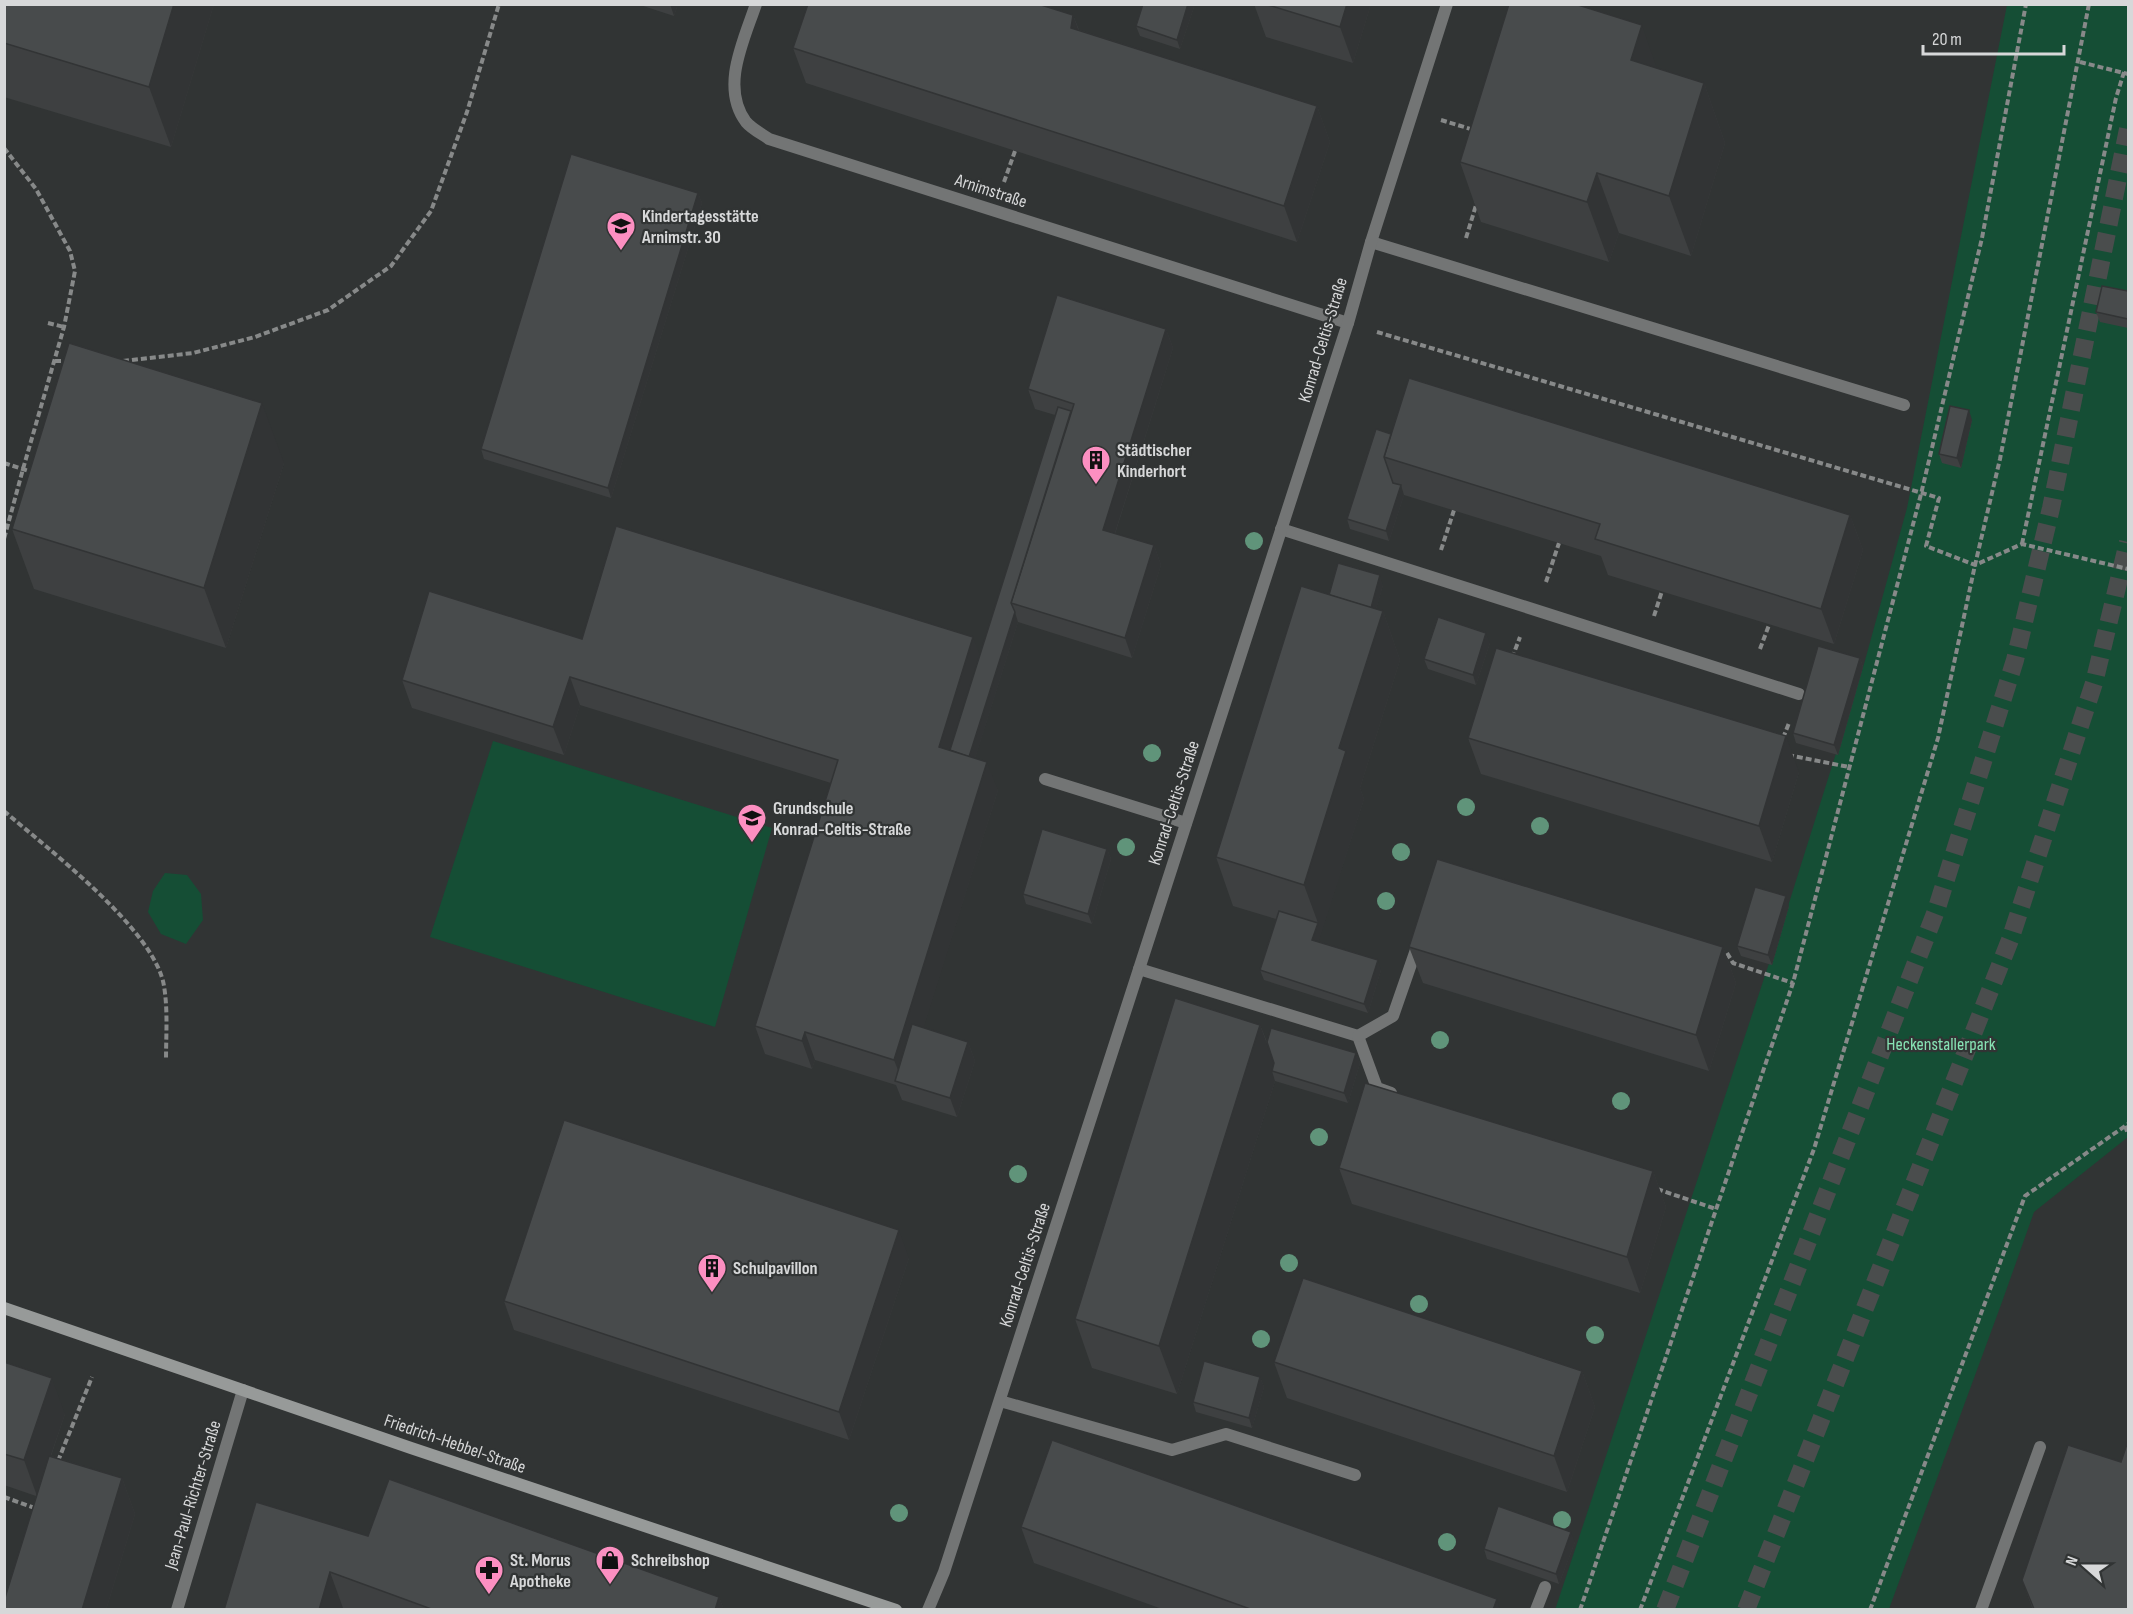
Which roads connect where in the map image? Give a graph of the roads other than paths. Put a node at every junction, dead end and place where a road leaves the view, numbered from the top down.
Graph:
1 (756, 4) edge
2 (1447, 4) edge
3 (1371, 242) junction
4 (1348, 323) junction
5 (1904, 405) dead end
6 (1281, 529) junction
7 (1799, 694) road end
8 (1045, 779) dead end
9 (1186, 823) junction
10 (1420, 938) edge
11 (1139, 969) junction
12 (1358, 1035) junction
13 (1399, 1096) edge
14 (4, 1308) edge
15 (243, 1390) junction
16 (1000, 1401) junction
17 (2040, 1447) dead end
18 (1355, 1475) dead end
19 (1545, 1587) dead end
20 (177, 1610) edge
21 (896, 1610) edge
22 (928, 1610) edge
23 (1536, 1610) edge
24 (1981, 1610) edge

1 - 4 street, Arnimstraße
2 - 3 street, Konrad-Celtis-Straße
3 - 4 street, Konrad-Celtis-Straße
3 - 5 street
4 - 6 street, Konrad-Celtis-Straße
6 - 7 street
6 - 9 street, Konrad-Celtis-Straße
8 - 9 street
9 - 11 street, Konrad-Celtis-Straße
10 - 12 street
11 - 12 street
11 - 16 street, Konrad-Celtis-Straße
12 - 13 street
14 - 15 street, Friedrich-Hebbel-Straße
15 - 20 street, Jean-Paul-Richter-Straße
15 - 21 street, Friedrich-Hebbel-Straße
16 - 18 street
16 - 22 street, Konrad-Celtis-Straße
17 - 24 street
19 - 23 street

